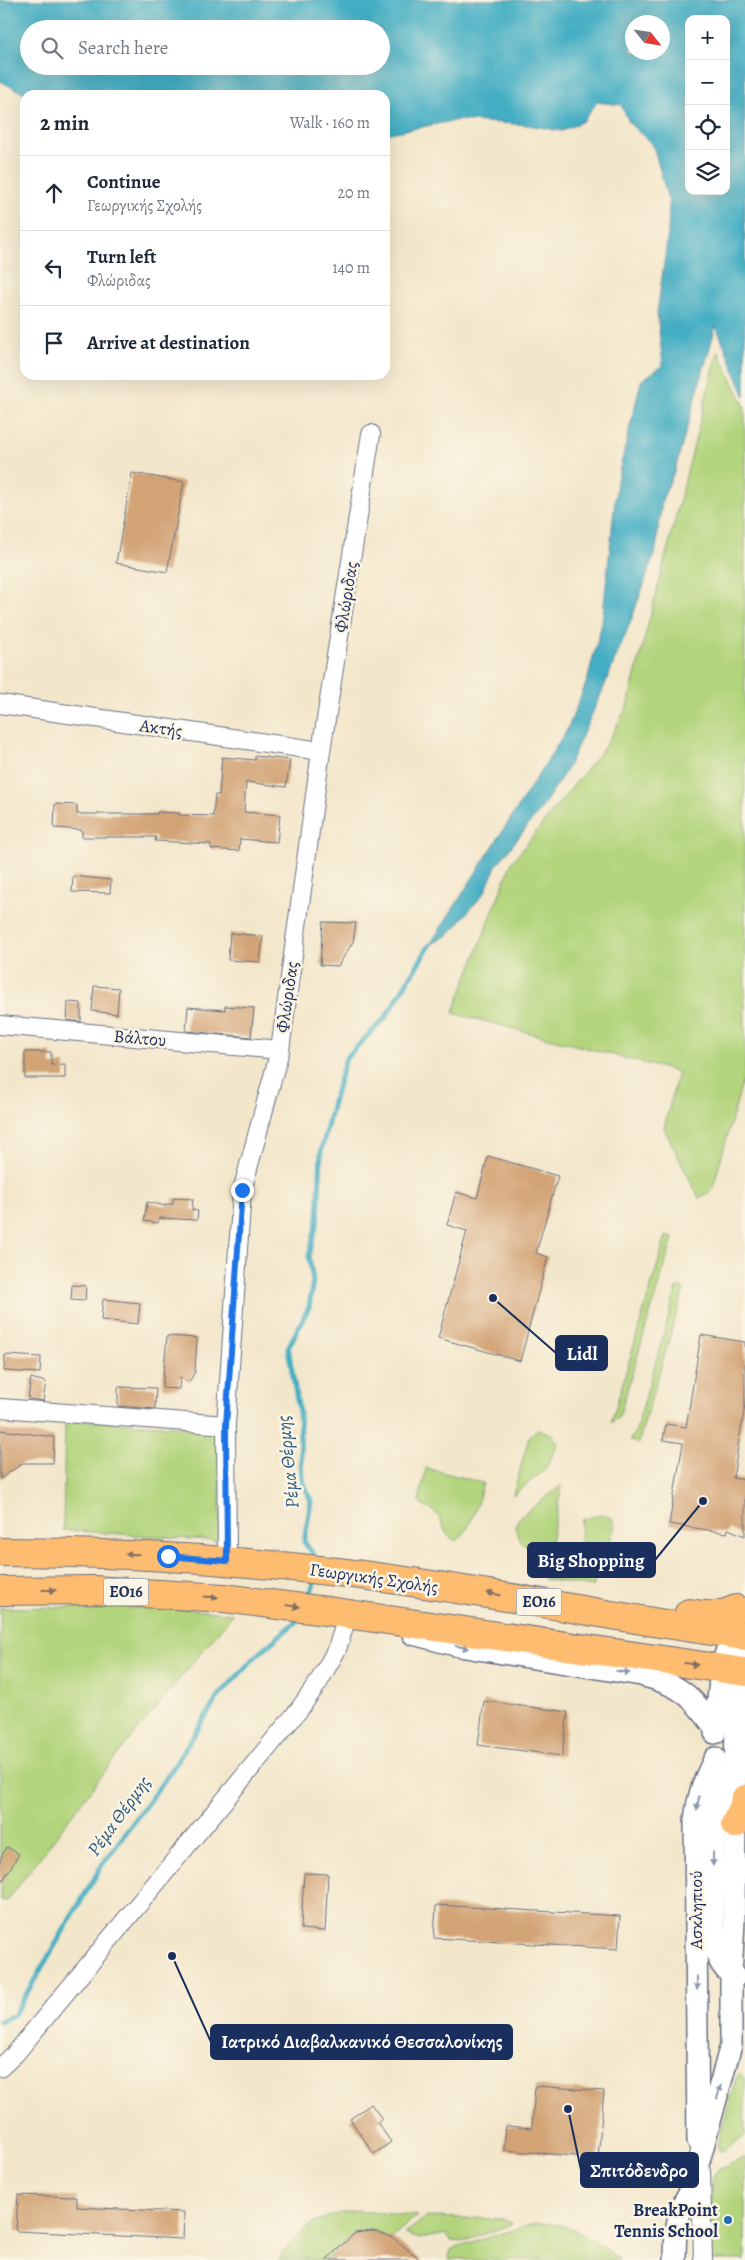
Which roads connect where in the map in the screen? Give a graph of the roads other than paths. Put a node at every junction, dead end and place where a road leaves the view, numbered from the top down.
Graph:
1 (371, 434) dead end
2 (0, 704) edge
3 (321, 751) junction
4 (0, 1025) edge
5 (280, 1050) junction
6 (0, 1408) edge
7 (226, 1425) junction
8 (0, 1552) edge
9 (227, 1561) junction
10 (0, 1591) edge
11 (341, 1613) junction
12 (739, 1650) edge
13 (715, 1728) junction
14 (715, 1758) junction
15 (745, 1799) edge
16 (735, 1824) junction
17 (734, 1922) junction
18 (745, 1951) edge
19 (738, 1978) edge
20 (745, 2004) edge
21 (731, 2031) junction
22 (0, 2068) edge
23 (700, 2158) junction
24 (692, 2190) junction
25 (675, 2260) edge
26 (703, 2260) edge

1 - 3 street, Φλώριδας
2 - 3 street, Ακτής
3 - 5 street, Φλώριδας
4 - 5 street, Βάλτου
5 - 7 street, Φλώριδας
6 - 7 street
7 - 9 street, Φλώριδας
9 -> 8 main road, Γεωργικής Σχολής / ΕΟ16
12 -> 9 main road, Γεωργικής Σχολής / ΕΟ16
10 -> 11 main road, ΕΟ16
11 -> 12 main road, ΕΟ16
11 -> 13 street
11 - 22 street
12 - 13 street, Ασκληπιού
12 - 16 street, Ασκληπιού
13 - 14 street, Ασκληπιού
14 -> 19 street
14 -> 24 street, Ασκληπιού
15 - 16 main road
16 - 17 street, Ασκληπιού
17 - 18 street
17 - 19 street, Ασκληπιού
19 - 21 street, Ασκληπιού
20 - 21 street
23 -> 21 street, Ασκληπιού
23 - 24 street, Ασκληπιού
23 - 26 street
24 - 25 street, Ασκληπιού

